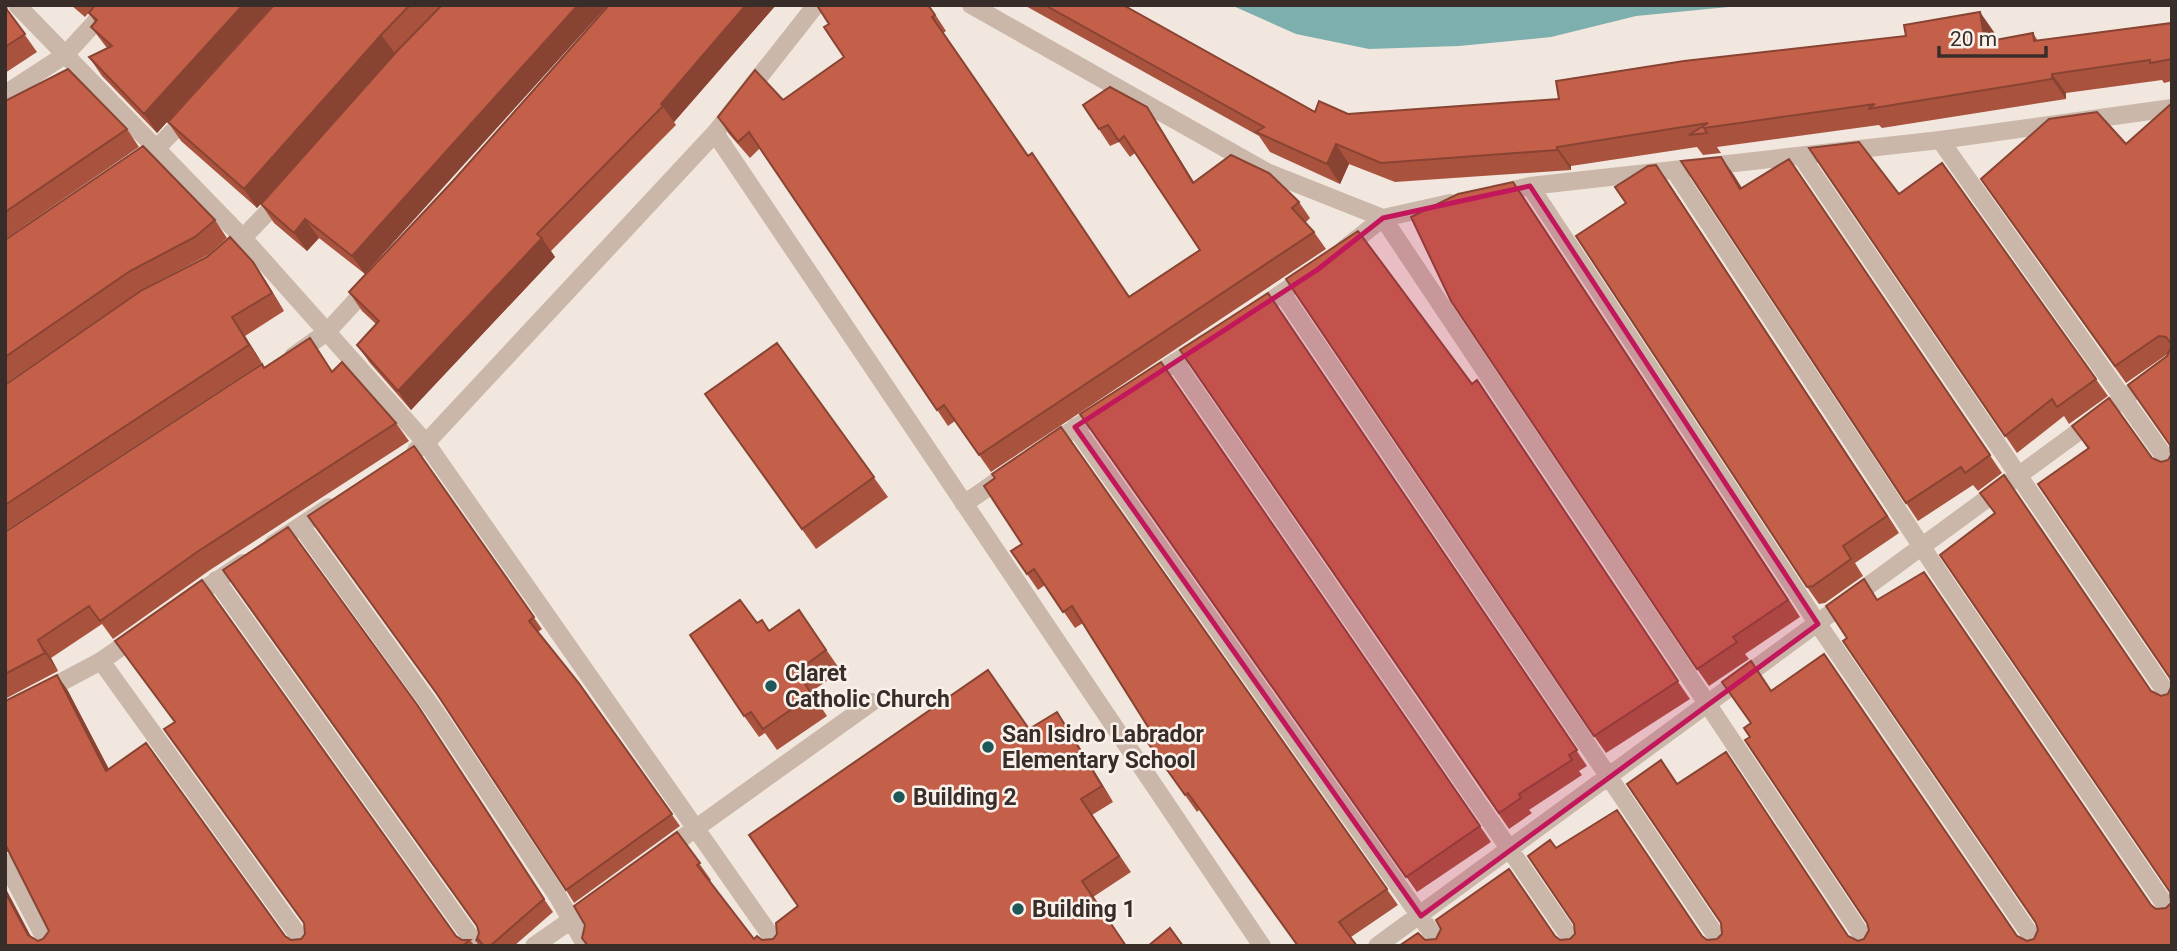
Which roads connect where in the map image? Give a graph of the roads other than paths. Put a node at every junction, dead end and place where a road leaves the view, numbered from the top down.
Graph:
1 (17, 5) edge
2 (111, 5) edge
3 (816, 5) edge
4 (971, 5) edge
5 (65, 55) junction
6 (5, 94) edge
7 (205, 97) edge
8 (2172, 108) edge
9 (715, 133) junction
10 (1940, 140) junction
11 (159, 148) junction
12 (1801, 156) junction
13 (136, 164) edge
14 (1674, 170) junction
15 (295, 184) edge
16 (1530, 186) junction
17 (1383, 218) junction
18 (244, 239) junction
19 (224, 256) edge
20 (386, 268) edge
21 (1282, 293) junction
22 (1240, 320) edge
23 (327, 332) junction
24 (1218, 334) edge
25 (1175, 362) junction
26 (2172, 363) edge
27 (275, 369) edge
28 (2123, 399) junction
29 (1075, 427) junction
30 (426, 443) junction
31 (404, 458) edge
32 (2172, 467) edge
33 (2020, 475) junction
34 (346, 496) edge
35 (964, 504) junction
36 (300, 526) junction
37 (1922, 547) junction
38 (216, 580) junction
39 (1818, 624) junction
40 (101, 661) junction
41 (2172, 701) edge
42 (872, 702) dead end
43 (1707, 706) junction
44 (5, 712) edge
45 (1610, 776) junction
46 (696, 828) junction
47 (1511, 850) junction
48 (654, 859) edge
49 (5, 862) edge
50 (591, 906) edge
51 (2172, 915) edge
52 (1421, 916) junction
53 (570, 922) junction
54 (50, 946) edge
55 (306, 946) edge
56 (477, 946) edge
57 (534, 946) edge
58 (586, 946) edge
59 (778, 946) edge
60 (1262, 946) edge
61 (1377, 946) edge
62 (1441, 946) edge
63 (1576, 946) edge
64 (1723, 946) edge
65 (1870, 946) edge
66 (2038, 946) edge

1 - 5 street
2 - 5 street
3 - 9 street
4 - 17 street
5 - 6 street
5 - 11 street
7 - 11 street
8 - 10 street
9 - 30 street
9 - 35 street
10 - 12 street
10 - 28 street
11 - 13 street
11 - 18 street
12 - 14 street
12 - 33 street
14 - 16 street
14 - 37 street
15 - 18 street
16 - 17 street
16 - 39 street
17 - 21 street
17 - 43 street
18 - 19 street
18 - 23 street
20 - 23 street
21 - 22 street
21 - 45 street
23 - 27 street
23 - 30 street
24 - 25 street
25 - 29 street
25 - 47 street
26 - 28 street
28 - 32 street
28 - 33 street
29 - 35 street
29 - 52 street
30 - 31 street
30 - 46 street
33 - 37 street
33 - 41 street
34 - 36 street
35 - 60 street
36 - 38 street
36 - 53 street
37 - 39 street
37 - 51 street
38 - 40 street
38 - 56 street
39 - 43 street
39 - 66 street
40 - 44 street
40 - 55 street
42 - 46 street
43 - 45 street
43 - 65 street
45 - 47 street
45 - 64 street
46 - 48 street
46 - 59 street
47 - 52 street
47 - 63 street
49 - 54 street
50 - 53 street
52 - 61 street
52 - 62 street
53 - 57 street
53 - 58 street

